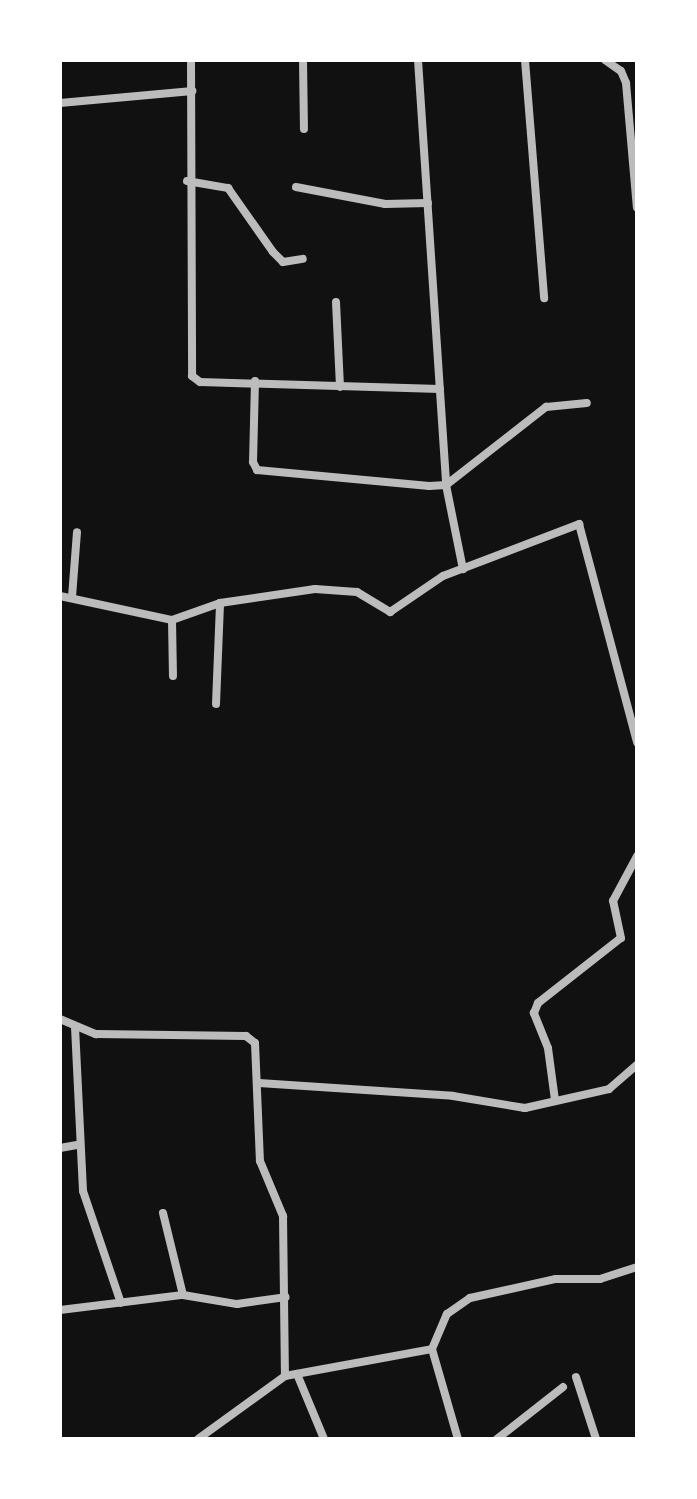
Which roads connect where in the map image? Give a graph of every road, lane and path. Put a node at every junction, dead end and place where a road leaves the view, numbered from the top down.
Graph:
1 (191, 60) edge
2 (303, 60) edge
3 (418, 60) edge
4 (525, 60) edge
5 (606, 60) edge
6 (192, 91) junction
7 (60, 103) edge
8 (304, 129) dead end
9 (187, 181) junction
10 (296, 187) dead end
11 (428, 203) junction
12 (637, 208) edge
13 (303, 259) dead end
14 (544, 298) dead end
15 (336, 302) dead end
16 (255, 381) junction
17 (340, 387) junction
18 (440, 389) junction
19 (587, 403) dead end
20 (446, 485) junction
21 (77, 532) dead end
22 (463, 569) junction
23 (60, 596) edge
24 (72, 597) junction
25 (220, 603) junction
26 (172, 620) junction
27 (173, 676) dead end
28 (216, 704) dead end
29 (636, 721) edge
30 (637, 742) edge
31 (637, 856) edge
32 (60, 1019) edge
33 (75, 1027) junction
34 (635, 1067) edge
35 (637, 1082) edge
36 (259, 1083) junction
37 (555, 1100) junction
38 (77, 1145) junction
39 (60, 1148) edge
40 (163, 1213) dead end
41 (637, 1267) edge
42 (183, 1295) junction
43 (286, 1297) junction
44 (121, 1303) junction
45 (60, 1310) edge
46 (432, 1349) junction
47 (297, 1374) junction
48 (285, 1376) junction
49 (576, 1377) dead end
50 (563, 1387) dead end
51 (198, 1439) edge
52 (324, 1439) edge
53 (458, 1439) edge
54 (497, 1439) edge
55 (596, 1439) edge

1 - 6 street
2 - 8 street
3 - 11 street
4 - 14 street
5 - 12 street
6 - 7 street
6 - 9 street
9 - 13 street
9 - 16 street
10 - 11 street
11 - 18 street
15 - 17 street
16 - 17 street
16 - 20 street
17 - 18 street
18 - 20 street
19 - 20 street
20 - 22 street
21 - 24 street
22 - 25 street
22 - 29 street
23 - 24 street
24 - 26 street
25 - 26 street
25 - 28 street
26 - 27 street
29 - 30 street
31 - 37 street
32 - 33 street
33 - 36 street
33 - 38 street
34 - 35 street
34 - 37 street
36 - 37 street
36 - 43 street
38 - 39 street
38 - 44 street
40 - 42 street
41 - 46 street
42 - 43 street
42 - 44 street
43 - 48 street
44 - 45 street
46 - 47 street
46 - 53 street
47 - 48 street
47 - 52 street
48 - 51 street
49 - 55 street
50 - 54 street

